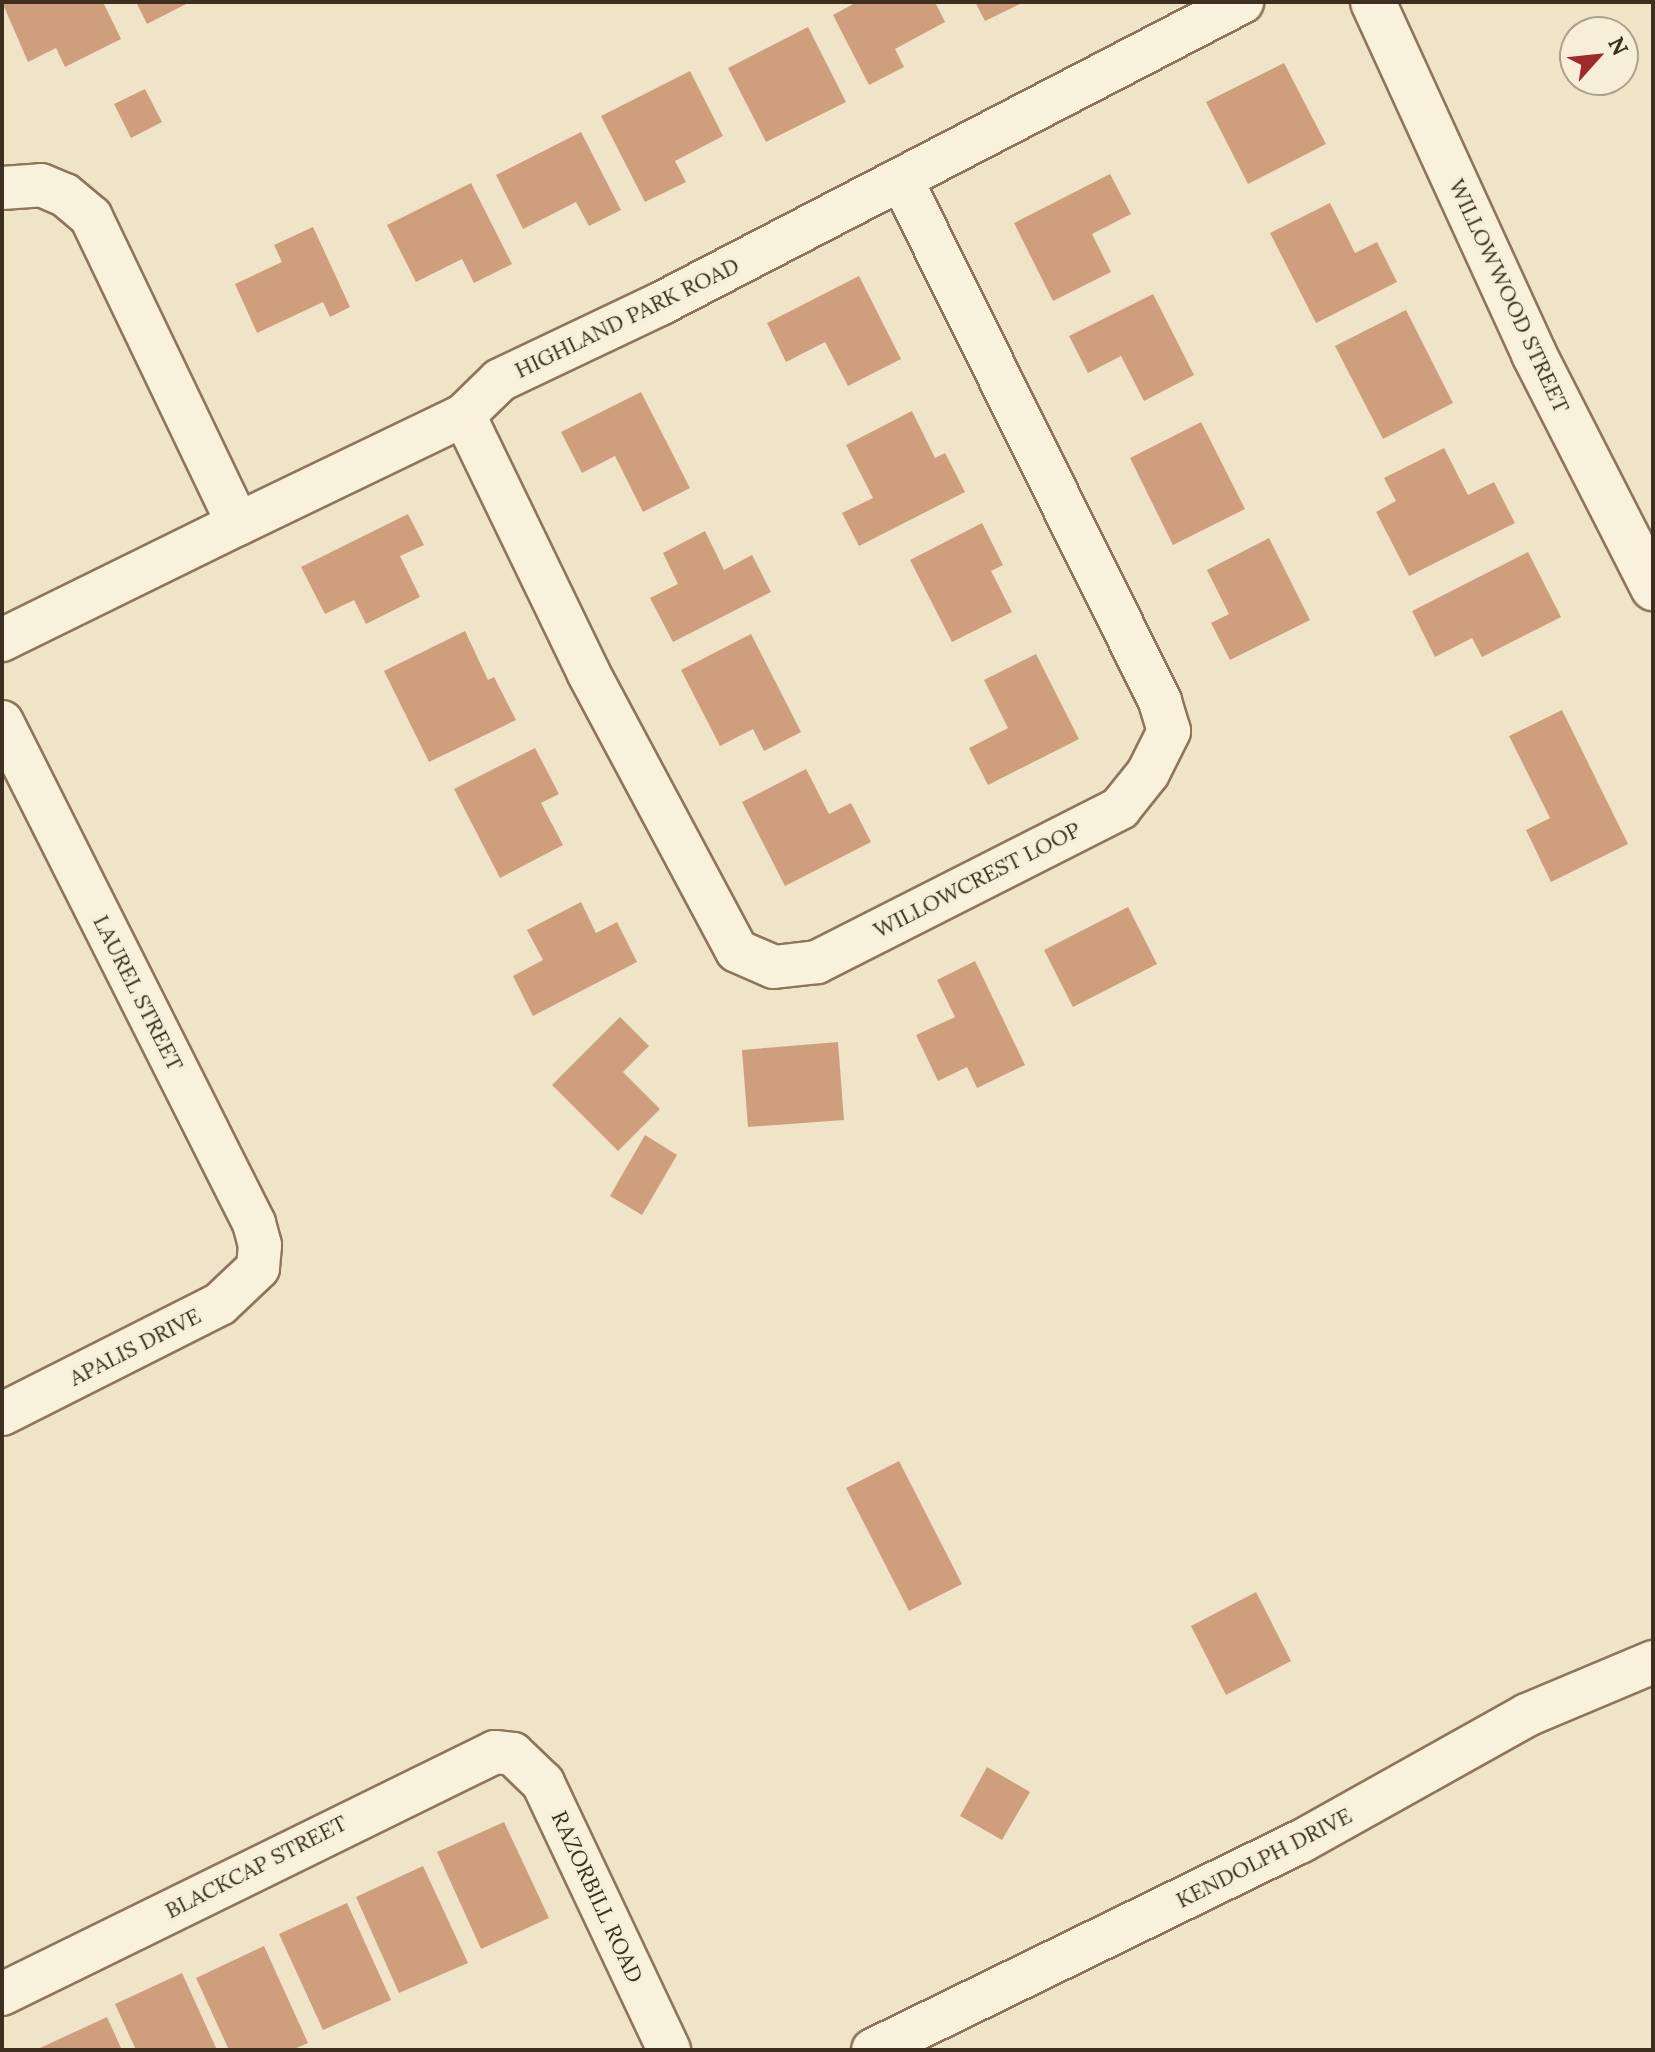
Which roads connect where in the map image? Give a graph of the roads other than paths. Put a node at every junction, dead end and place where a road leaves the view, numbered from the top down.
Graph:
1 (1242, 2) edge
2 (1373, 2) edge
3 (902, 181) junction
4 (2, 188) edge
5 (464, 415) junction
6 (238, 524) junction
7 (1653, 588) edge
8 (2, 640) edge
9 (2, 722) edge
10 (258, 1268) joint
11 (2, 1414) edge
12 (1653, 1662) edge
13 (513, 1754) joint
14 (2, 1994) edge
15 (669, 2050) edge
16 (873, 2050) edge

1 - 3 street, HIGHLAND PARK ROAD
2 - 7 street, WILLOWWOOD STREET
3 - 5 street, HIGHLAND PARK ROAD
3 - 5 street, WILLOWCREST LOOP
4 - 6 street
5 - 6 street, HIGHLAND PARK ROAD
6 - 8 street, HIGHLAND PARK ROAD
9 - 10 street, LAUREL STREET
10 - 11 street, APALIS DRIVE
12 - 16 street, KENDOLPH DRIVE
13 - 14 street, BLACKCAP STREET
13 - 15 street, RAZORBILL ROAD

